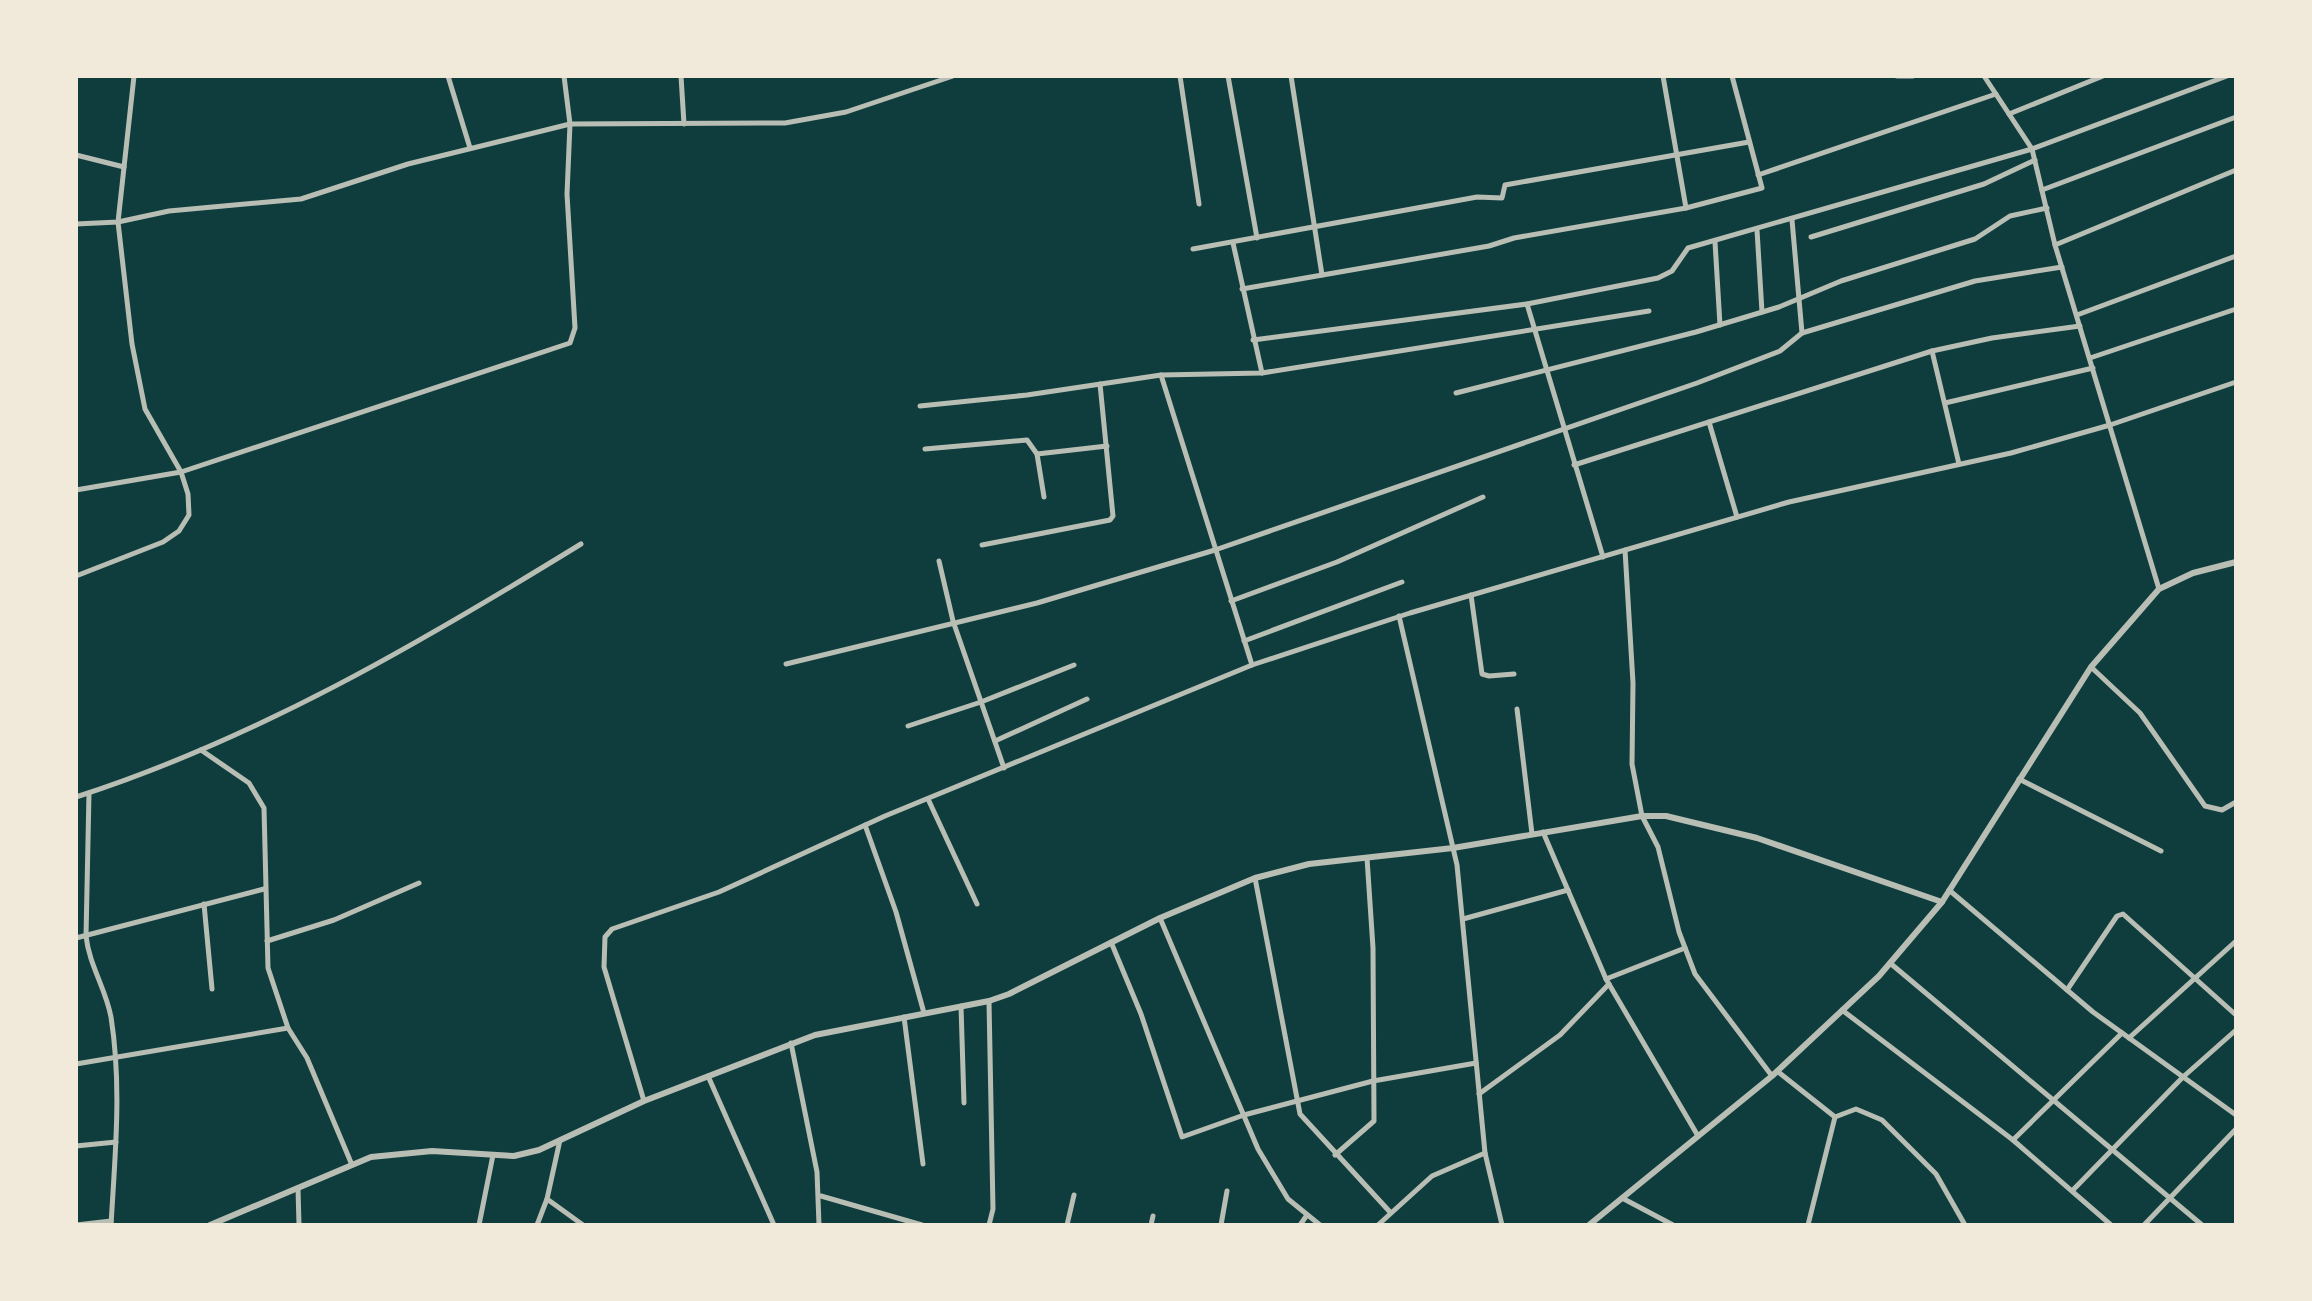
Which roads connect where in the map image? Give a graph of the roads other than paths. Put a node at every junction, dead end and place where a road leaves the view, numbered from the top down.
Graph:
1 (134, 76) edge
2 (448, 76) edge
3 (564, 76) edge
4 (681, 76) edge
5 (953, 76) edge
6 (1180, 76) edge
7 (1228, 76) edge
8 (1291, 76) edge
9 (1663, 76) edge
10 (1732, 76) edge
11 (1897, 76) edge
12 (1913, 76) edge
13 (1986, 76) edge
14 (2103, 76) edge
15 (2227, 76) edge
16 (1996, 94) junction
17 (2009, 114) junction
18 (2236, 117) edge
19 (570, 124) junction
20 (684, 124) junction
21 (1750, 142) junction
22 (470, 148) junction
23 (2032, 149) junction
24 (1678, 153) junction
25 (76, 155) edge
26 (2035, 160) junction
27 (124, 167) junction
28 (2236, 170) edge
29 (1758, 175) junction
30 (2042, 190) junction
31 (1199, 204) dead end
32 (1686, 208) junction
33 (2047, 208) junction
34 (1792, 220) junction
35 (118, 222) junction
36 (76, 224) edge
37 (1317, 226) junction
38 (1757, 230) junction
39 (1811, 237) dead end
40 (1257, 238) junction
41 (1715, 242) junction
42 (1233, 243) junction
43 (2055, 245) junction
44 (1193, 249) dead end
45 (2236, 256) edge
46 (2062, 267) junction
47 (1322, 275) junction
48 (1242, 289) junction
49 (1799, 300) junction
50 (1527, 304) junction
51 (2236, 309) edge
52 (1649, 311) dead end
53 (1762, 312) junction
54 (2077, 315) junction
55 (1720, 325) junction
56 (2080, 326) junction
57 (1535, 332) junction
58 (1802, 333) junction
59 (1253, 340) junction
60 (1932, 351) junction
61 (2090, 358) junction
62 (2093, 368) junction
63 (1546, 370) junction
64 (1262, 373) junction
65 (1161, 375) junction
66 (2236, 382) edge
67 (1100, 384) junction
68 (1456, 393) dead end
69 (1945, 403) junction
70 (920, 406) dead end
71 (1709, 422) junction
72 (2110, 425) junction
73 (1563, 428) junction
74 (1107, 446) junction
75 (925, 449) dead end
76 (1037, 454) junction
77 (1959, 464) junction
78 (1574, 465) junction
79 (181, 472) junction
80 (76, 490) edge
81 (1044, 497) dead end
82 (1483, 497) dead end
83 (1737, 517) junction
84 (581, 544) dead end
85 (982, 545) dead end
86 (1215, 550) junction
87 (1625, 550) junction
88 (1603, 557) junction
89 (939, 561) dead end
90 (2236, 562) edge
91 (76, 576) edge
92 (1402, 582) dead end
93 (2159, 589) junction
94 (1471, 595) junction
95 (1231, 601) junction
96 (1399, 616) junction
97 (953, 621) junction
98 (1244, 641) junction
99 (786, 664) dead end
100 (1074, 665) dead end
101 (1252, 665) junction
102 (2091, 667) junction
103 (1514, 674) dead end
104 (1087, 699) dead end
105 (981, 702) junction
106 (1517, 709) dead end
107 (908, 726) dead end
108 (995, 741) junction
109 (201, 750) junction
110 (1004, 768) junction
111 (2019, 779) junction
112 (89, 793) junction
113 (76, 797) edge
114 (928, 799) junction
115 (2236, 802) edge
116 (1642, 816) junction
117 (865, 825) junction
118 (1543, 832) junction
119 (1532, 834) junction
120 (1453, 848) junction
121 (2161, 851) dead end
122 (1367, 858) junction
123 (1255, 878) junction
124 (419, 883) dead end
125 (264, 889) junction
126 (1568, 890) junction
127 (1949, 890) junction
128 (1942, 902) junction
129 (204, 904) junction
130 (977, 904) dead end
131 (1160, 918) junction
132 (1463, 919) junction
133 (86, 936) junction
134 (76, 938) edge
135 (267, 941) junction
136 (2236, 941) edge
137 (1111, 942) junction
138 (1685, 948) junction
139 (1890, 963) junction
140 (2193, 980) junction
141 (1607, 982) junction
142 (212, 989) dead end
143 (2067, 990) junction
144 (989, 1001) junction
145 (961, 1006) junction
146 (1842, 1010) junction
147 (924, 1013) junction
148 (2236, 1015) edge
149 (904, 1017) junction
150 (288, 1028) junction
151 (2236, 1030) edge
152 (2122, 1033) junction
153 (2129, 1038) junction
154 (791, 1043) junction
155 (115, 1060) junction
156 (1476, 1063) junction
157 (76, 1064) edge
158 (1774, 1073) junction
159 (708, 1076) junction
160 (2183, 1077) junction
161 (1373, 1081) junction
162 (1479, 1094) junction
163 (2051, 1100) junction
164 (644, 1101) junction
165 (1296, 1101) junction
166 (964, 1103) dead end
167 (1244, 1115) junction
168 (2236, 1115) edge
169 (1835, 1117) junction
170 (2236, 1129) edge
171 (1698, 1136) junction
172 (560, 1140) junction
173 (2013, 1140) junction
174 (116, 1142) junction
175 (76, 1146) edge
176 (2111, 1150) junction
177 (1485, 1153) junction
178 (493, 1155) junction
179 (1335, 1155) junction
180 (923, 1164) dead end
181 (352, 1165) junction
182 (298, 1188) junction
183 (1227, 1191) dead end
184 (2072, 1191) junction
185 (820, 1195) junction
186 (1074, 1195) dead end
187 (2169, 1197) junction
188 (1622, 1198) junction
189 (547, 1199) junction
190 (1390, 1212) junction
191 (1307, 1215) junction
192 (1153, 1216) dead end
193 (111, 1223) edge
194 (76, 1225) edge
195 (210, 1225) edge
196 (299, 1225) edge
197 (479, 1225) edge
198 (537, 1225) edge
199 (583, 1225) edge
200 (774, 1225) edge
201 (819, 1225) edge
202 (922, 1225) edge
203 (989, 1225) edge
204 (1067, 1225) edge
205 (1151, 1225) edge
206 (1221, 1225) edge
207 (1300, 1225) edge
208 (1320, 1225) edge
209 (1378, 1225) edge
210 (1502, 1225) edge
211 (1589, 1225) edge
212 (1673, 1225) edge
213 (1808, 1225) edge
214 (1965, 1225) edge
215 (2111, 1225) edge
216 (2144, 1225) edge
217 (2202, 1225) edge

1 - 27 street
2 - 22 street
3 - 19 street
4 - 20 street
5 - 20 street
6 - 31 street
7 - 40 street
8 - 37 street
9 - 24 street
10 - 21 street
11 - 12 street
13 - 16 street
14 - 17 street
15 - 23 street
16 - 17 street
16 - 29 street
17 - 23 street
18 - 30 street
19 - 20 street
19 - 22 street
19 - 79 street
21 - 24 street
21 - 29 street
22 - 35 street
23 - 26 street
23 - 34 street
24 - 32 street
24 - 37 street
25 - 27 street
26 - 30 street
26 - 39 street
27 - 35 street
28 - 43 street
29 - 32 street
30 - 33 street
32 - 47 street
33 - 43 street
33 - 49 street
34 - 38 street
34 - 49 street
35 - 36 street
35 - 79 street
37 - 40 street
37 - 47 street
38 - 41 street
38 - 53 street
40 - 42 street
41 - 50 street
41 - 55 street
42 - 44 street
42 - 48 street
43 - 46 street
45 - 54 street
46 - 54 street
46 - 58 street
47 - 48 street
48 - 59 street
49 - 53 street
49 - 58 street
50 - 57 street
50 - 59 street
51 - 61 street
52 - 57 street
53 - 55 street
54 - 56 street
55 - 63 street
56 - 60 street
56 - 61 street
57 - 63 street
57 - 64 street
58 - 73 street
59 - 64 street
60 - 69 street
60 - 71 street
61 - 62 street
62 - 69 street
62 - 72 street
63 - 68 street
63 - 73 street
64 - 65 street
65 - 67 street
65 - 86 street
66 - 72 street
67 - 70 street
67 - 74 street
69 - 77 street
71 - 78 street
71 - 83 street
72 - 77 street
72 - 93 street
73 - 78 street
73 - 86 street
74 - 76 street
74 - 85 street
75 - 76 street
76 - 81 street
77 - 83 street
78 - 88 street
79 - 80 street
79 - 91 street
82 - 95 street
83 - 87 street
84 - 109 street
86 - 95 street
86 - 97 street
87 - 88 street
87 - 116 street
88 - 94 street
89 - 97 street
90 - 93 street
92 - 98 street
93 - 102 street
94 - 96 street
94 - 103 street
95 - 98 street
96 - 101 street
96 - 120 street
97 - 99 street
97 - 105 street
98 - 101 street
100 - 105 street
101 - 110 street
102 - 111 street
102 - 115 street
104 - 108 street
105 - 107 street
105 - 108 street
106 - 119 street
108 - 110 street
109 - 112 street
109 - 125 street
110 - 114 street
111 - 121 street
111 - 127 street
112 - 113 street
112 - 133 street
114 - 117 street
114 - 130 street
116 - 118 street
116 - 128 street
116 - 138 street
117 - 147 street
117 - 164 street
118 - 119 street
118 - 126 street
119 - 120 street
120 - 122 street
120 - 132 street
122 - 123 street
122 - 161 street
123 - 131 street
123 - 165 street
124 - 135 street
125 - 129 street
125 - 135 street
126 - 132 street
126 - 141 street
127 - 128 street
127 - 143 street
128 - 139 street
129 - 133 street
129 - 142 street
131 - 137 street
131 - 167 street
132 - 156 street
133 - 134 street
133 - 155 street
135 - 150 street
136 - 140 street
137 - 144 street
137 - 167 street
138 - 141 street
138 - 158 street
139 - 146 street
139 - 163 street
140 - 143 street
140 - 148 street
140 - 153 street
141 - 162 street
141 - 171 street
143 - 152 street
144 - 145 street
144 - 203 street
145 - 147 street
145 - 166 street
146 - 158 street
146 - 173 street
147 - 149 street
149 - 154 street
149 - 180 street
150 - 155 street
150 - 181 street
151 - 160 street
152 - 153 street
152 - 163 street
153 - 160 street
154 - 159 street
154 - 185 street
155 - 157 street
155 - 174 street
156 - 161 street
156 - 162 street
158 - 169 street
158 - 171 street
159 - 164 street
159 - 200 street
160 - 168 street
160 - 176 street
161 - 165 street
161 - 179 street
162 - 177 street
163 - 173 street
163 - 176 street
164 - 172 street
165 - 167 street
165 - 179 street
167 - 191 street
169 - 213 street
169 - 214 street
170 - 187 street
171 - 188 street
172 - 178 street
172 - 189 street
173 - 184 street
174 - 175 street
174 - 193 street
176 - 184 street
176 - 187 street
177 - 190 street
177 - 210 street
178 - 181 street
178 - 197 street
179 - 190 street
181 - 182 street
182 - 195 street
182 - 196 street
183 - 206 street
184 - 215 street
185 - 201 street
185 - 202 street
186 - 204 street
187 - 216 street
187 - 217 street
188 - 211 street
188 - 212 street
189 - 198 street
189 - 199 street
190 - 209 street
191 - 207 street
191 - 208 street
192 - 205 street
193 - 194 street

